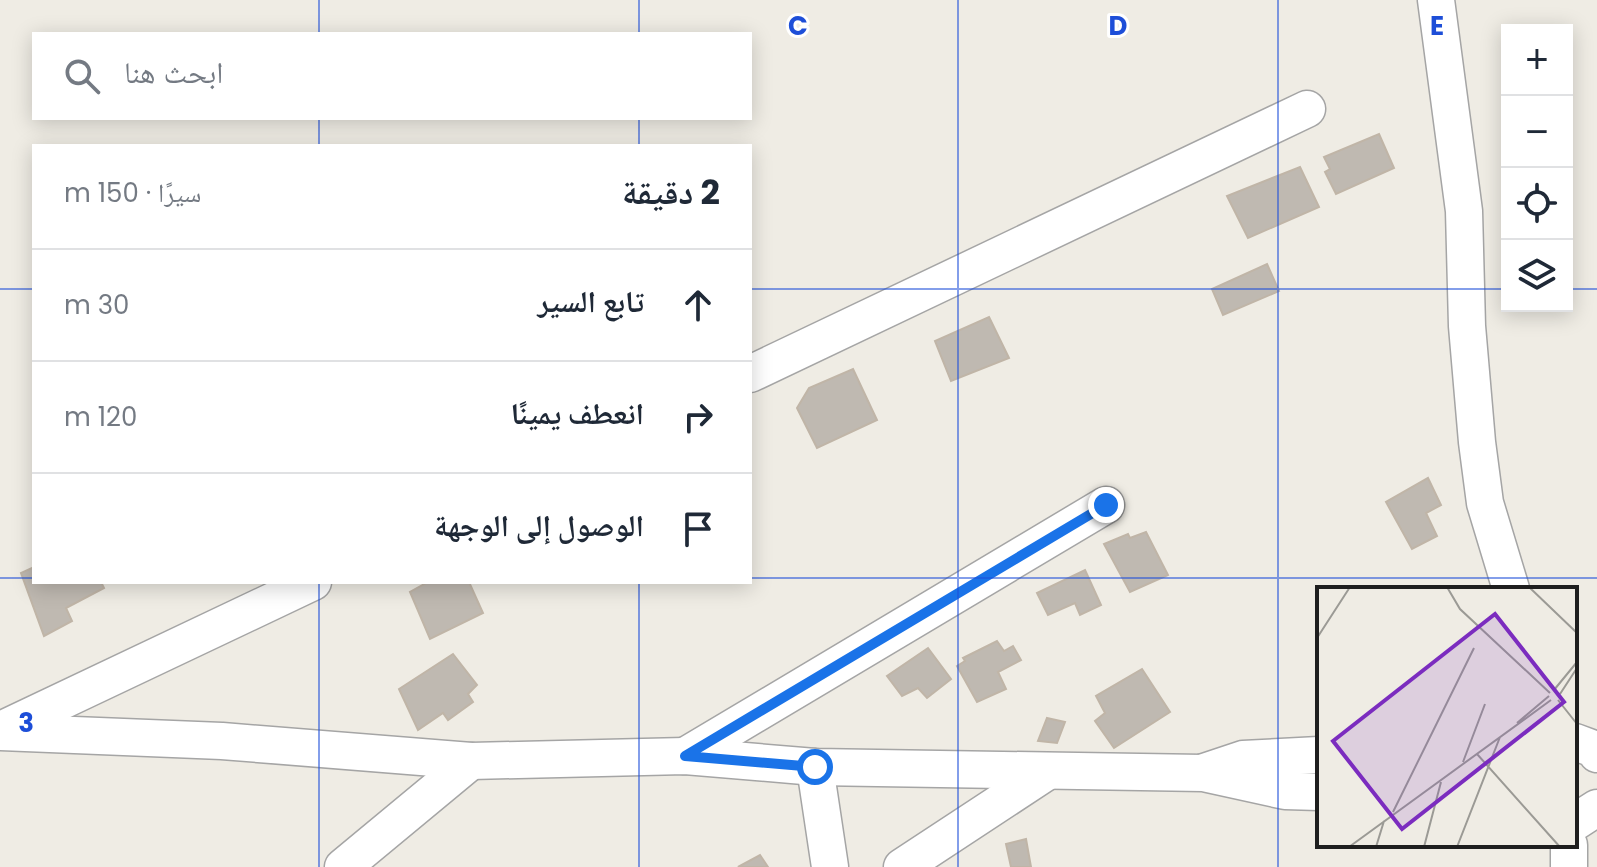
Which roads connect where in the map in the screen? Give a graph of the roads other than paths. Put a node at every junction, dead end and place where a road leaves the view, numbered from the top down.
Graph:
1 (1436, 0) edge
2 (1307, 109) dead end
3 (752, 373) edge
4 (1106, 505) dead end
5 (309, 584) edge
6 (1510, 587) edge
7 (0, 731) edge
8 (1317, 755) edge
9 (685, 756) junction
10 (471, 761) junction
11 (815, 767) junction
12 (1048, 771) junction
13 (1203, 773) junction
14 (1317, 792) edge
15 (1597, 808) edge
16 (1577, 821) edge
17 (343, 867) edge
18 (830, 867) edge
19 (902, 867) edge

1 - 6 street
2 - 3 street
4 - 9 street
5 - 7 street
7 - 10 street
8 - 13 street
9 - 10 street
9 - 11 street
10 - 17 street
11 - 12 street
11 - 18 street
12 - 13 street
12 - 19 street
13 - 14 street
15 - 16 street

